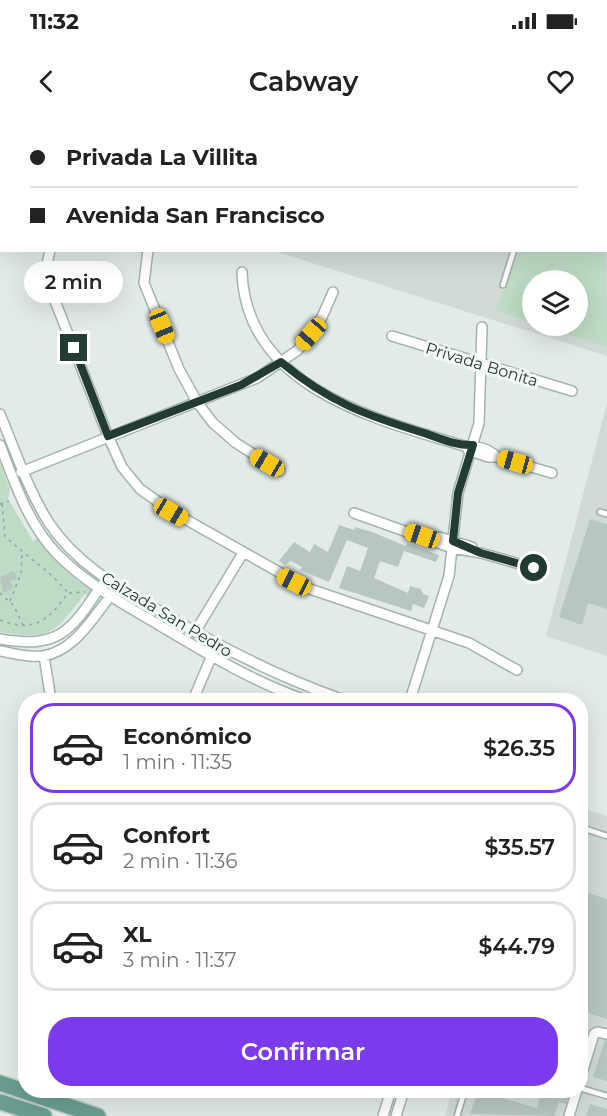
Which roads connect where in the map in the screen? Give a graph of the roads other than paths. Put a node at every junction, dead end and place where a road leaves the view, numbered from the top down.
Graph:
1 (50, 252) edge
2 (148, 252) edge
3 (513, 252) edge
4 (242, 272) dead end
5 (502, 285) dead end
6 (333, 292) dead end
7 (482, 327) dead end
8 (392, 336) dead end
9 (281, 362) junction
10 (481, 363) junction
11 (572, 391) dead end
12 (197, 402) junction
13 (0, 414) edge
14 (108, 436) junction
15 (0, 445) edge
16 (469, 448) junction
17 (24, 471) junction
18 (280, 471) dead end
19 (552, 473) dead end
20 (12, 475) junction
21 (600, 512) dead end
22 (354, 513) dead end
23 (607, 514) edge
24 (453, 545) junction
25 (243, 553) junction
26 (534, 568) dead end
27 (105, 579) junction
28 (118, 587) junction
29 (99, 589) junction
30 (110, 596) junction
31 (432, 630) junction
32 (195, 632) junction
33 (0, 639) edge
34 (216, 645) junction
35 (0, 651) edge
36 (44, 656) junction
37 (211, 656) junction
38 (517, 670) dead end
39 (50, 693) edge
40 (196, 693) edge
41 (289, 693) edge
42 (325, 693) edge
43 (412, 693) edge
44 (588, 830) edge
45 (607, 836) edge
46 (607, 1034) edge
47 (588, 1054) edge
48 (0, 1083) edge
49 (18, 1089) edge
50 (588, 1091) edge
51 (0, 1092) edge
52 (607, 1096) edge
53 (18, 1097) edge
54 (22, 1098) edge
55 (46, 1098) joint
56 (389, 1098) edge
57 (402, 1098) edge
58 (463, 1098) edge
59 (576, 1098) edge
60 (0, 1102) edge
61 (44, 1116) edge
62 (98, 1116) edge
63 (383, 1116) edge
64 (396, 1116) edge
65 (457, 1116) edge
66 (569, 1116) edge

1 - 14 street
2 - 12 street
3 - 5 lane
4 - 9 street
6 - 9 street
7 - 10 street
8 - 10 street, Privada Bonita
9 - 12 street
9 - 16 street
10 - 11 street, Privada Bonita
10 - 16 street
12 - 14 street
12 - 18 street
13 - 17 street, Calzada San Pedro
14 - 17 street
14 - 25 street
15 - 20 street, Calzada San Pedro
16 - 19 street
16 - 24 street
17 - 20 street
17 - 27 street, Calzada San Pedro
20 - 29 street, Calzada San Pedro
21 - 23 lane
22 - 24 street
24 - 26 street
24 - 31 street
25 - 31 street
25 - 32 street
27 - 28 street, Calzada San Pedro
27 - 29 street
28 - 30 street
28 - 32 street, Calzada San Pedro
29 - 30 street, Calzada San Pedro
29 - 33 street
30 - 36 street
30 - 37 street, Calzada San Pedro
31 - 38 street
31 - 43 street
32 - 34 street, Calzada San Pedro
34 - 37 street
34 - 42 street, Calzada San Pedro
35 - 36 street
36 - 39 street
37 - 40 street
37 - 41 street, Calzada San Pedro
44 - 45 lane
46 - 47 street
48 - 49 main road
50 - 52 lane
51 - 53 main road
54 - 55 main road
55 - 62 main road
56 - 63 street
57 - 64 street
58 - 65 lane
59 - 66 street
60 - 61 main road

